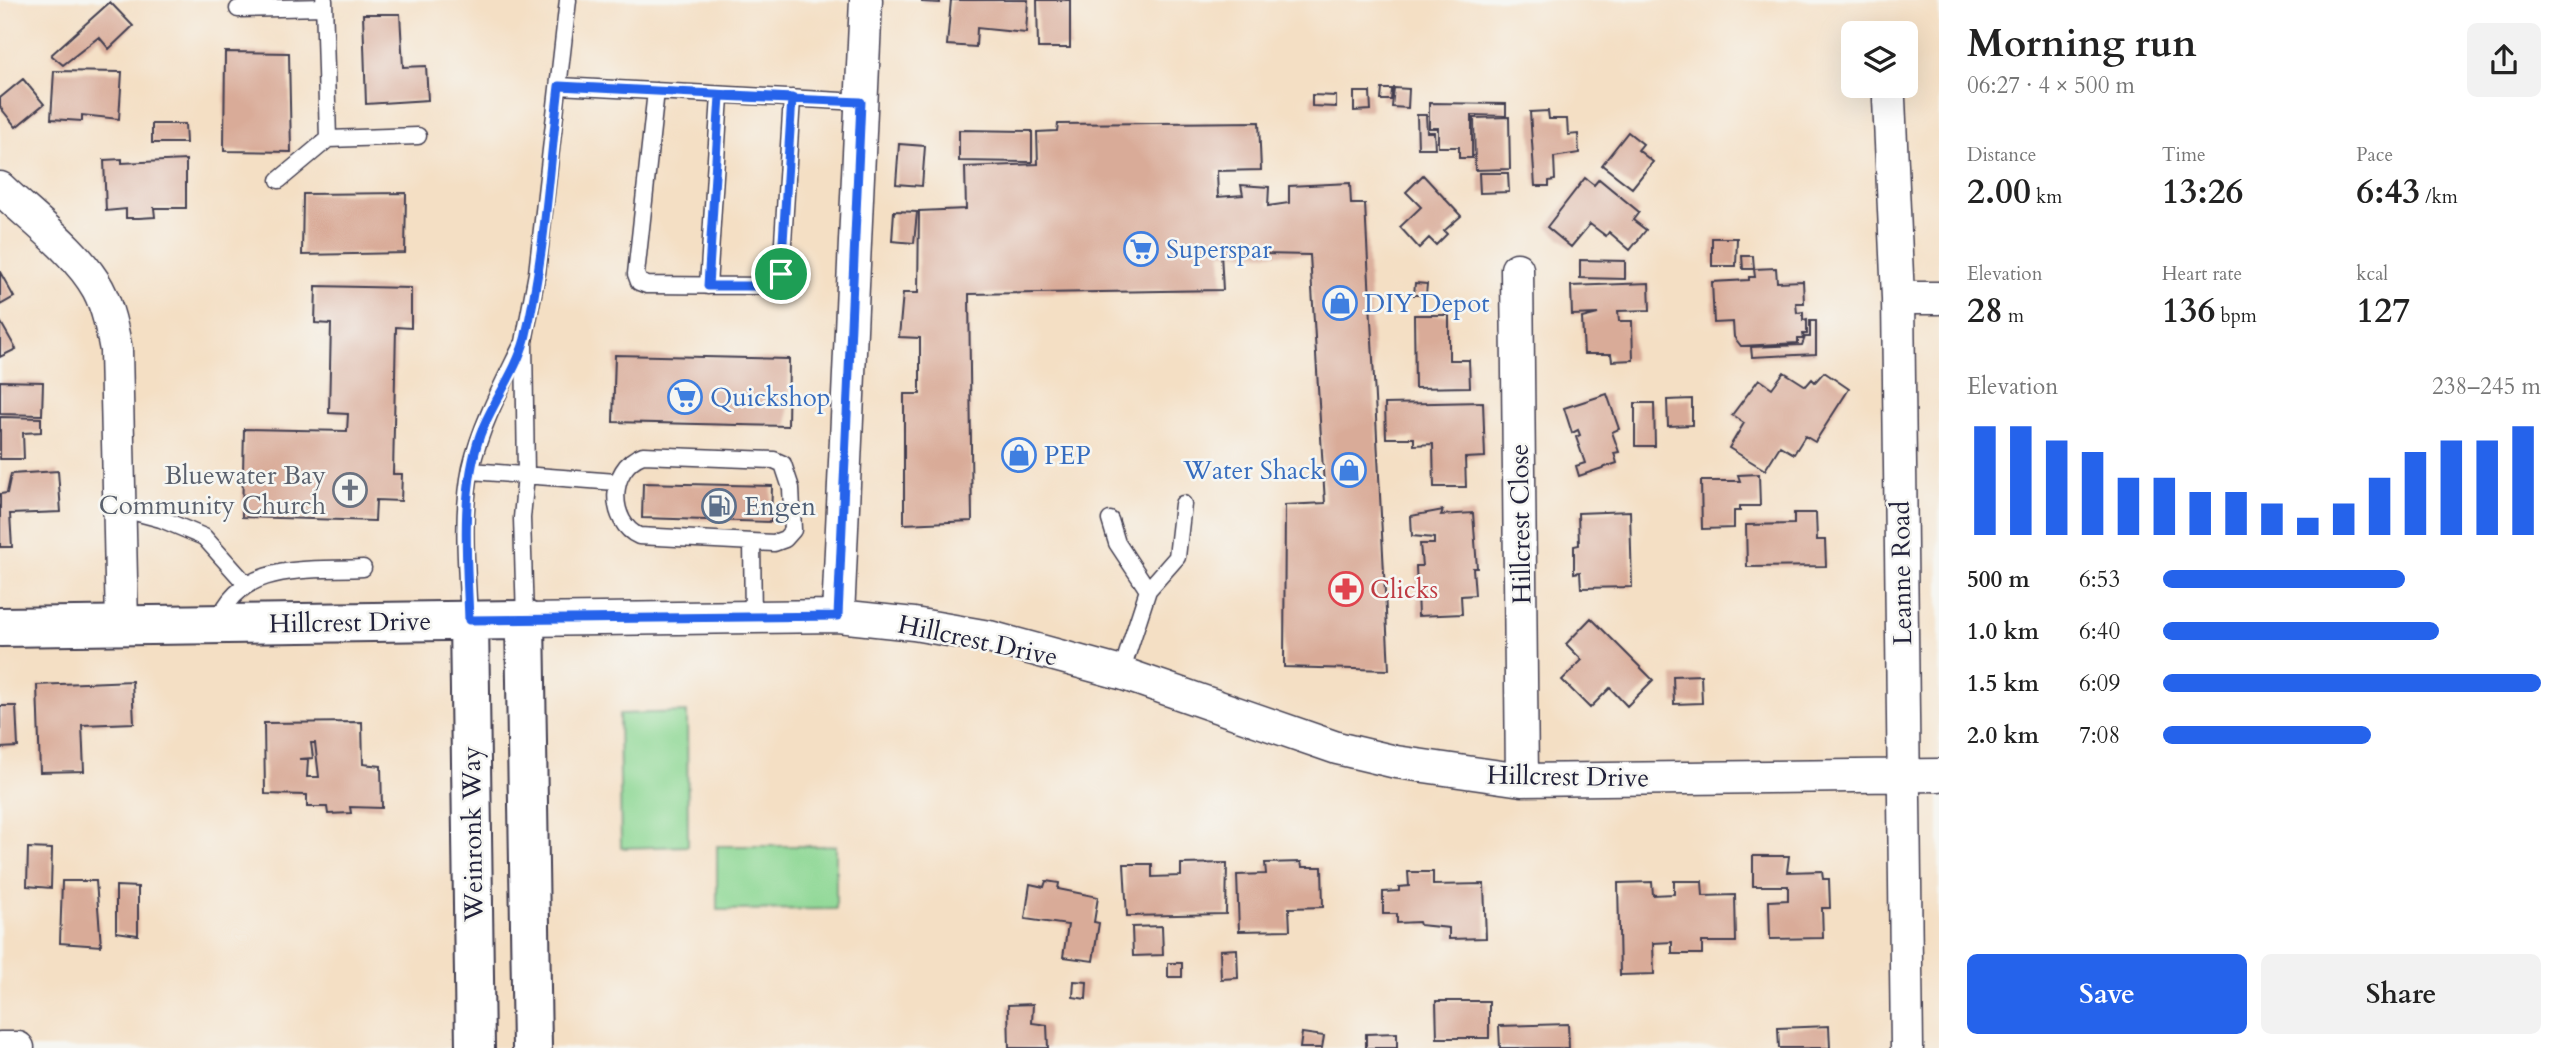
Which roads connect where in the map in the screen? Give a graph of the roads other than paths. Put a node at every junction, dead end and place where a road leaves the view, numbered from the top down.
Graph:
1 (568, 0) edge
2 (866, 0) edge
3 (324, 3) edge
4 (238, 9) dead end
5 (559, 86) junction
6 (656, 91) junction
7 (720, 96) junction
8 (792, 98) junction
9 (1889, 99) dead end
10 (861, 102) junction
11 (418, 136) dead end
12 (328, 139) junction
13 (279, 180) dead end
14 (0, 188) edge
15 (1517, 268) dead end
16 (708, 286) junction
17 (1898, 298) junction
18 (1939, 298) edge
19 (524, 342) junction
20 (471, 471) junction
21 (526, 474) junction
22 (616, 482) junction
23 (1183, 504) dead end
24 (120, 508) junction
25 (1110, 520) dead end
26 (752, 542) junction
27 (363, 568) dead end
28 (245, 583) junction
29 (1147, 590) junction
30 (838, 616) junction
31 (753, 618) junction
32 (469, 620) junction
33 (525, 620) junction
34 (218, 623) junction
35 (122, 625) junction
36 (0, 627) edge
37 (1121, 673) junction
38 (1939, 775) edge
39 (1903, 776) junction
40 (1522, 780) junction
41 (0, 1048) edge
42 (18, 1048) edge
43 (475, 1048) edge
44 (532, 1048) edge
45 (1907, 1048) edge

1 - 5 lane
2 - 10 street
3 - 4 lane
3 - 12 lane
5 - 6 lane
5 - 19 lane
6 - 7 lane
6 - 16 lane
7 - 8 lane
7 - 16 lane
8 - 10 lane
8 - 16 lane
9 - 17 street, Leanne Road
10 - 30 street
11 - 12 lane
12 - 13 lane
14 - 24 street
15 - 40 street, Hillcrest Close
17 - 18 street
17 - 39 street, Leanne Road
19 - 20 lane
19 - 21 lane
20 - 21 lane
20 - 32 lane
21 - 22 lane
21 - 33 lane
22 - 26 lane
22 - 26 lane
23 - 29 lane
24 - 28 lane
24 - 35 street
25 - 29 lane
26 - 31 lane
27 - 28 lane
28 - 34 lane
29 - 37 lane
30 - 31 street, Hillcrest Drive
30 - 37 street, Hillcrest Drive
31 - 33 street, Hillcrest Drive
32 - 33 street, Hillcrest Drive
32 - 34 street, Hillcrest Drive
32 - 43 street, Weinronk Way
33 - 44 street
34 - 35 street, Hillcrest Drive
35 - 36 street, Hillcrest Drive
37 - 40 street, Hillcrest Drive
38 - 39 street, Hillcrest Drive
39 - 40 street, Hillcrest Drive
39 - 45 street, Leanne Road
41 - 42 street

